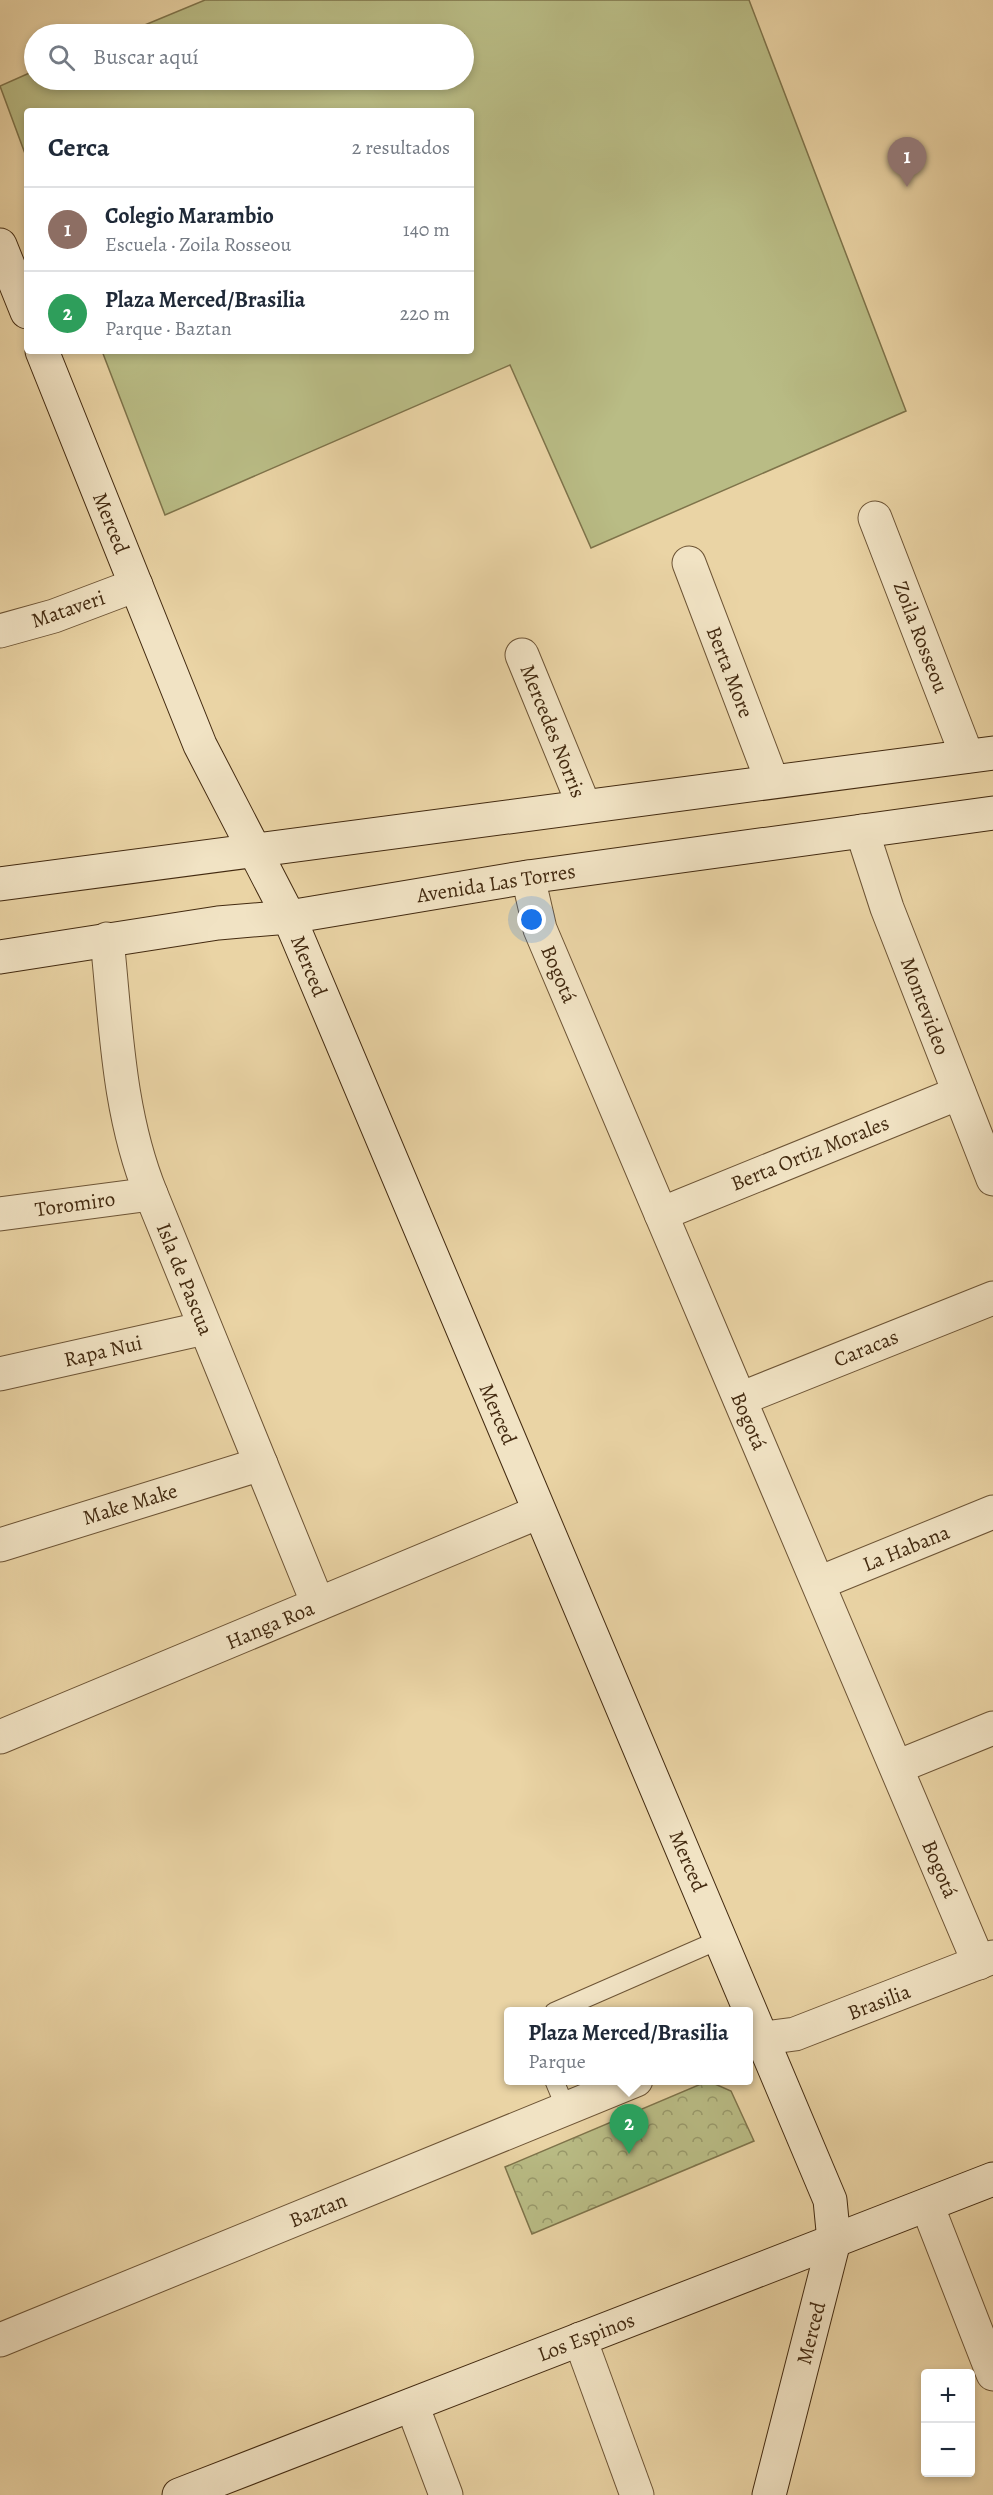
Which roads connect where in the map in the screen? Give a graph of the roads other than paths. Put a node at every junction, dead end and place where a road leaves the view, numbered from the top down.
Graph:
1 (0, 245) edge
2 (24, 305) edge
3 (43, 354) edge
4 (874, 518) dead end
5 (689, 563) dead end
6 (136, 585) junction
7 (0, 631) edge
8 (522, 655) dead end
9 (980, 754) edge
10 (772, 781) junction
11 (584, 806) junction
12 (993, 813) edge
13 (862, 831) junction
14 (253, 850) junction
15 (528, 877) junction
16 (0, 884) edge
17 (289, 917) junction
18 (107, 939) junction
19 (0, 957) edge
20 (959, 1093) junction
21 (990, 1165) edge
22 (150, 1194) junction
23 (0, 1214) edge
24 (662, 1214) junction
25 (993, 1298) edge
26 (205, 1328) junction
27 (0, 1374) edge
28 (740, 1399) junction
29 (261, 1464) junction
30 (539, 1512) junction
31 (993, 1512) edge
32 (0, 1545) edge
33 (819, 1584) junction
34 (318, 1604) junction
35 (993, 1728) edge
36 (0, 1737) edge
37 (897, 1767) junction
38 (721, 1939) junction
39 (986, 1960) edge
40 (565, 2007) edge
41 (745, 2007) edge
42 (756, 2040) edge
43 (611, 2085) edge
44 (560, 2095) edge
45 (993, 2179) edge
46 (927, 2205) junction
47 (834, 2241) junction
48 (580, 2339) junction
49 (0, 2340) edge
50 (993, 2374) edge
51 (412, 2405) junction
52 (179, 2495) edge
53 (446, 2495) edge
54 (637, 2495) edge
55 (769, 2495) edge

1 - 2 street
3 - 6 street, Merced
4 - 9 street, Zoila Rosseou
5 - 10 street, Berta More
6 - 7 street, Mataveri
6 - 14 street, Merced
8 - 11 street, Mercedes Norris
9 - 10 street
10 - 11 street
11 - 14 street
12 - 13 street, Avenida Las Torres
13 - 15 street, Avenida Las Torres
13 - 20 street, Montevideo
14 - 16 street
14 - 17 street, Merced
15 - 17 street, Avenida Las Torres
15 - 24 street, Bogotá
17 - 18 street, Avenida Las Torres
17 - 30 street, Merced
18 - 19 street, Avenida Las Torres
18 - 22 street, Isla de Pascua
20 - 21 street, Montevideo
20 - 24 street, Berta Ortiz Morales
22 - 23 street, Toromiro
22 - 26 street, Isla de Pascua
24 - 28 street, Bogotá
25 - 28 street, Caracas
26 - 27 street, Rapa Nui
26 - 29 street, Isla de Pascua
28 - 33 street, Bogotá
29 - 32 street, Make Make
29 - 34 street, Isla de Pascua
30 - 34 street, Hanga Roa
30 - 38 street, Merced
31 - 33 street, La Habana
33 - 37 street, Bogotá
34 - 36 street, Hanga Roa
35 - 37 street
37 - 39 street, Bogotá
38 - 40 lane
38 - 41 street, Merced
39 - 42 street, Brasilia
42 - 47 street, Merced
43 - 44 street, Baztan
44 - 49 street, Baztan
45 - 46 street, Los Espinos
46 - 47 street, Los Espinos
46 - 50 street
47 - 48 street, Los Espinos
47 - 55 street, Merced
48 - 51 street, Los Espinos
48 - 54 street
51 - 52 street, Los Espinos
51 - 53 street

